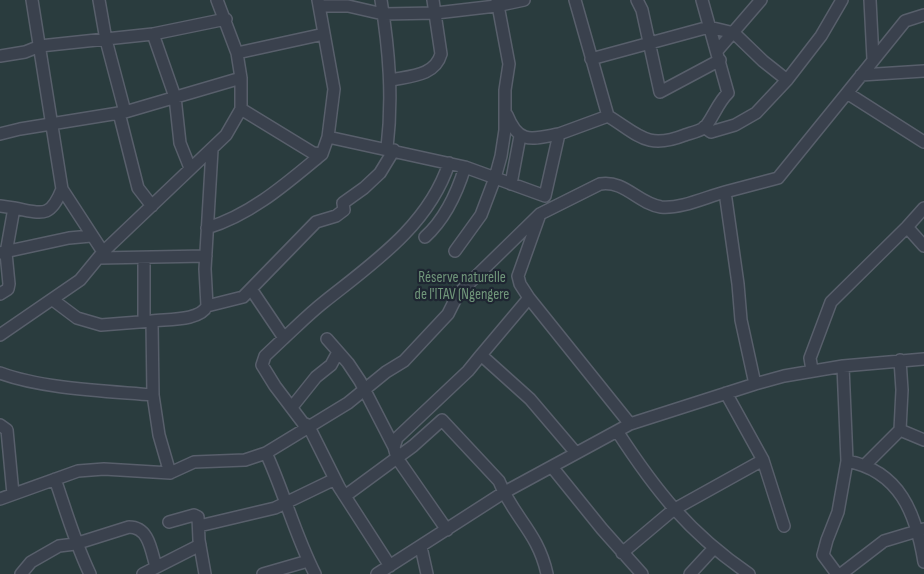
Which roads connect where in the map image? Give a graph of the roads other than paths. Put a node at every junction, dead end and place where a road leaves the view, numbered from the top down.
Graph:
1 (32, 0) edge
2 (99, 0) edge
3 (217, 0) edge
4 (381, 0) edge
5 (433, 0) edge
6 (524, 0) edge
7 (637, 0) edge
8 (702, 0) edge
9 (762, 0) edge
10 (842, 0) edge
11 (870, 0) edge
12 (578, 1) edge
13 (319, 3) edge
14 (498, 3) edge
15 (436, 13) junction
16 (383, 14) junction
17 (924, 15) edge
18 (226, 19) junction
19 (709, 27) junction
20 (734, 33) junction
21 (153, 34) junction
22 (324, 34) junction
23 (106, 40) junction
24 (650, 43) junction
25 (40, 46) junction
26 (237, 53) junction
27 (718, 55) junction
28 (0, 56) edge
29 (591, 59) junction
30 (873, 59) junction
31 (924, 71) edge
32 (860, 75) junction
33 (241, 78) junction
34 (391, 80) junction
35 (787, 80) junction
36 (847, 93) junction
37 (176, 97) junction
38 (241, 109) junction
39 (505, 111) junction
40 (122, 112) junction
41 (608, 116) junction
42 (54, 124) junction
43 (704, 128) junction
44 (0, 134) edge
45 (559, 134) junction
46 (520, 136) junction
47 (328, 137) junction
48 (924, 142) edge
49 (391, 149) junction
50 (212, 150) junction
51 (322, 154) junction
52 (449, 163) junction
53 (190, 168) junction
54 (465, 168) junction
55 (495, 178) junction
56 (511, 184) junction
57 (62, 189) junction
58 (725, 192) junction
59 (545, 196) junction
60 (0, 206) edge
61 (152, 206) junction
62 (14, 208) junction
63 (924, 208) edge
64 (540, 214) junction
65 (908, 227) junction
66 (207, 228) junction
67 (92, 236) junction
68 (425, 238) dead end
69 (924, 246) edge
70 (455, 251) dead end
71 (3, 253) edge
72 (101, 255) junction
73 (206, 256) junction
74 (144, 258) junction
75 (251, 289) junction
76 (0, 294) edge
77 (529, 298) junction
78 (52, 300) junction
79 (207, 306) junction
80 (148, 321) junction
81 (0, 335) edge
82 (284, 338) junction
83 (327, 339) dead end
84 (338, 352) junction
85 (481, 355) junction
86 (924, 359) edge
87 (900, 360) junction
88 (843, 366) junction
89 (812, 370) junction
90 (0, 373) edge
91 (754, 384) junction
92 (364, 391) junction
93 (726, 393) junction
94 (153, 395) junction
95 (292, 407) junction
96 (630, 424) junction
97 (0, 425) edge
98 (308, 426) junction
99 (900, 430) junction
100 (617, 431) junction
101 (924, 440) edge
102 (396, 452) junction
103 (266, 453) junction
104 (576, 453) junction
105 (762, 460) junction
106 (847, 461) junction
107 (865, 465) junction
108 (552, 467) junction
109 (170, 473) junction
110 (55, 479) junction
111 (335, 479) junction
112 (504, 493) junction
113 (13, 494) junction
114 (345, 496) junction
115 (0, 499) edge
116 (287, 503) junction
117 (673, 510) junction
118 (169, 522) dead end
119 (199, 526) junction
120 (784, 526) dead end
121 (921, 529) edge
122 (447, 530) junction
123 (75, 544) junction
124 (200, 544) junction
125 (421, 547) junction
126 (714, 548) junction
127 (622, 553) junction
128 (308, 561) junction
129 (924, 562) edge
130 (390, 566) junction
131 (156, 567) junction
132 (21, 574) edge
133 (90, 574) edge
134 (143, 574) edge
135 (205, 574) edge
136 (264, 574) edge
137 (315, 574) edge
138 (377, 574) edge
139 (427, 574) edge
140 (547, 574) edge
141 (642, 574) edge
142 (690, 574) edge
143 (750, 574) edge
144 (837, 574) edge
145 (841, 574) edge

1 - 25 street
2 - 23 street
3 - 18 street
4 - 16 street
5 - 15 street
6 - 14 street
7 - 24 street
8 - 19 street
9 - 20 street
10 - 35 street
11 - 30 street
12 - 29 street
13 - 16 street
13 - 22 street
14 - 15 street
14 - 39 street
15 - 16 street
15 - 34 street
16 - 34 street
17 - 30 street
18 - 21 street
18 - 26 street
19 - 20 street
19 - 24 street
19 - 27 street
20 - 27 street
20 - 35 street
21 - 23 street
21 - 37 street
22 - 26 street
22 - 47 street
23 - 25 street
23 - 40 street
24 - 27 street
24 - 29 street
25 - 28 street
25 - 42 street
26 - 33 street
27 - 43 street
29 - 41 street
30 - 32 street
31 - 32 street
32 - 36 street
33 - 37 street
33 - 38 street
34 - 49 street
35 - 43 street
36 - 48 street
36 - 58 street
37 - 40 street
37 - 53 street
38 - 50 street
38 - 51 street
39 - 46 street
39 - 55 street
40 - 42 street
40 - 61 street
41 - 43 street
41 - 45 street
42 - 44 street
42 - 57 street
45 - 46 street
45 - 59 street
46 - 56 street
47 - 49 street
47 - 51 street
49 - 52 street
49 - 75 street
50 - 53 street
50 - 66 street
51 - 66 street
52 - 54 street
52 - 82 street
53 - 61 street
54 - 55 street
54 - 68 street
55 - 56 street
55 - 70 street
56 - 59 street
57 - 62 street
57 - 67 street
58 - 64 street
58 - 91 street
59 - 64 street
60 - 62 street
61 - 72 street
62 - 71 street
63 - 65 street
64 - 77 street
64 - 92 street
65 - 69 street
65 - 89 street
66 - 73 street
67 - 71 street
67 - 72 street
71 - 76 street
72 - 74 street
72 - 78 street
73 - 74 street
73 - 79 street
74 - 80 street
75 - 79 street
75 - 82 street
77 - 85 street
77 - 96 street
78 - 80 street
78 - 81 street
79 - 80 street
80 - 94 street
82 - 95 street
83 - 84 street
84 - 92 street
84 - 95 street
85 - 102 street
85 - 104 street
86 - 87 street
87 - 88 street
87 - 99 street
88 - 89 street
88 - 106 street
89 - 91 street
90 - 94 street
91 - 93 street
92 - 98 street
92 - 102 street
93 - 96 street
93 - 105 street
94 - 109 street
95 - 98 street
96 - 100 street
97 - 113 street
98 - 103 street
98 - 111 street
99 - 101 street
99 - 107 street
100 - 104 street
100 - 117 street
102 - 112 street
102 - 114 street
102 - 122 street
103 - 109 street
103 - 116 street
104 - 108 street
105 - 117 street
105 - 120 street
106 - 107 street
106 - 144 street
107 - 121 street
108 - 112 street
108 - 127 street
109 - 110 street
110 - 113 street
110 - 123 street
111 - 114 street
111 - 116 street
112 - 122 street
112 - 140 street
113 - 115 street
114 - 130 street
116 - 119 street
116 - 128 street
117 - 126 street
117 - 127 street
118 - 119 street
119 - 124 street
121 - 129 street
121 - 145 street
122 - 125 street
123 - 131 street
123 - 132 street
123 - 133 street
124 - 131 street
124 - 135 street
125 - 130 street
125 - 139 street
126 - 142 street
126 - 143 street
127 - 141 street
128 - 136 street
128 - 137 street
130 - 138 street
131 - 134 street

